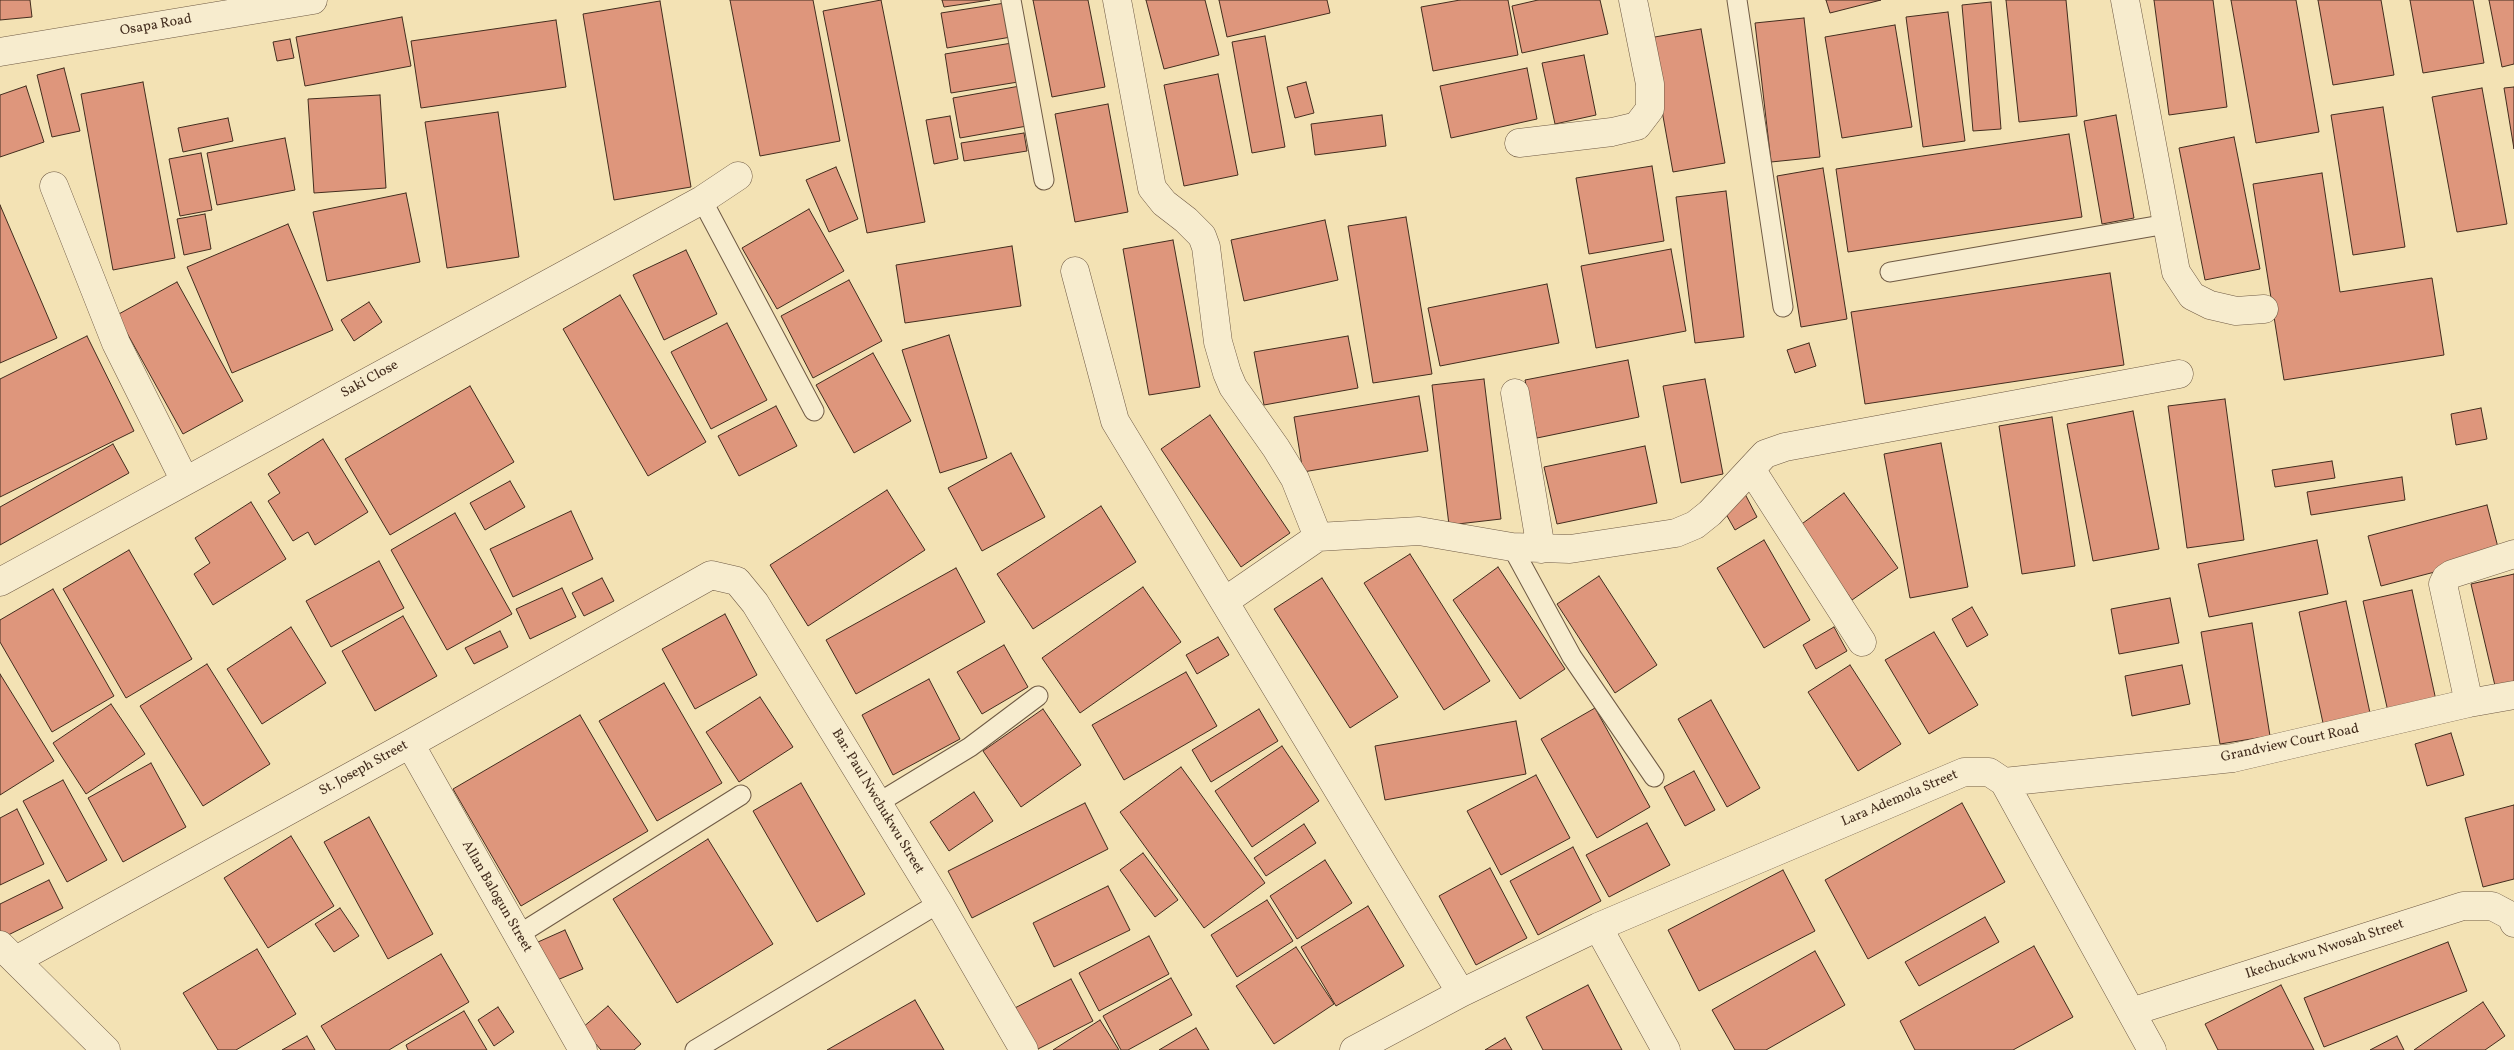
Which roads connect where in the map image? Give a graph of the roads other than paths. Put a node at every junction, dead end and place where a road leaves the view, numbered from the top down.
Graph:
1 (313, 0) edge
2 (1010, 0) edge
3 (1117, 0) edge
4 (1633, 0) edge
5 (1737, 0) edge
6 (2125, 0) edge
7 (0, 52) edge
8 (1519, 143) dead end
9 (738, 176) dead end
10 (1044, 180) dead end
11 (54, 186) dead end
12 (702, 200) junction
13 (2167, 224) junction
14 (1075, 272) dead end
15 (1890, 272) dead end
16 (1783, 307) dead end
17 (2264, 309) dead end
18 (2179, 374) dead end
19 (1515, 393) dead end
20 (814, 411) dead end
21 (1751, 469) junction
22 (186, 481) junction
23 (1318, 537) junction
24 (1512, 547) junction
25 (1542, 549) junction
26 (2514, 554) edge
27 (711, 575) joint
28 (0, 582) edge
29 (1225, 601) junction
30 (1862, 642) dead end
31 (2514, 695) edge
32 (1038, 696) dead end
33 (2469, 703) junction
34 (410, 744) junction
35 (1654, 778) dead end
36 (2004, 782) junction
37 (741, 795) dead end
38 (878, 803) junction
39 (939, 903) junction
40 (2514, 922) edge
41 (1598, 928) junction
42 (518, 935) junction
43 (8, 953) edge
44 (1462, 993) junction
45 (2131, 1012) junction
46 (106, 1050) edge
47 (583, 1050) edge
48 (695, 1050) edge
49 (1024, 1050) edge
50 (1354, 1050) edge
51 (1666, 1050) edge
52 (2152, 1050) edge

1 - 7 street, Osapa Road
2 - 10 lane
3 - 23 street
4 - 8 street
5 - 16 lane
6 - 13 street
9 - 12 street, Saki Close
11 - 22 street
12 - 20 lane
12 - 22 street, Saki Close
13 - 15 lane
13 - 17 street
14 - 29 street
18 - 21 street
19 - 25 street
21 - 25 street
21 - 30 street
22 - 28 street, Saki Close
23 - 24 street
23 - 29 street
24 - 25 street
24 - 35 lane
26 - 33 street
27 - 34 street, St. Joseph Street
27 - 38 street, Bar. Paul Nwchukwu Street
29 - 44 street
31 - 33 street, Grandview Court Road
32 - 38 lane
33 - 36 street, Grandview Court Road
34 - 42 street, Allan Balogun Street
34 - 43 street, St. Joseph Street
36 - 41 street, Lara Ademola Street
36 - 45 street
37 - 42 lane
38 - 39 street, Bar. Paul Nwchukwu Street
39 - 48 lane
39 - 49 street, Bar. Paul Nwchukwu Street
40 - 45 street, Ikechuckwu Nwosah Street
41 - 44 street, Lara Ademola Street
41 - 51 street
42 - 47 street, Allan Balogun Street
43 - 46 street
44 - 50 street, Lara Ademola Street
45 - 52 street

